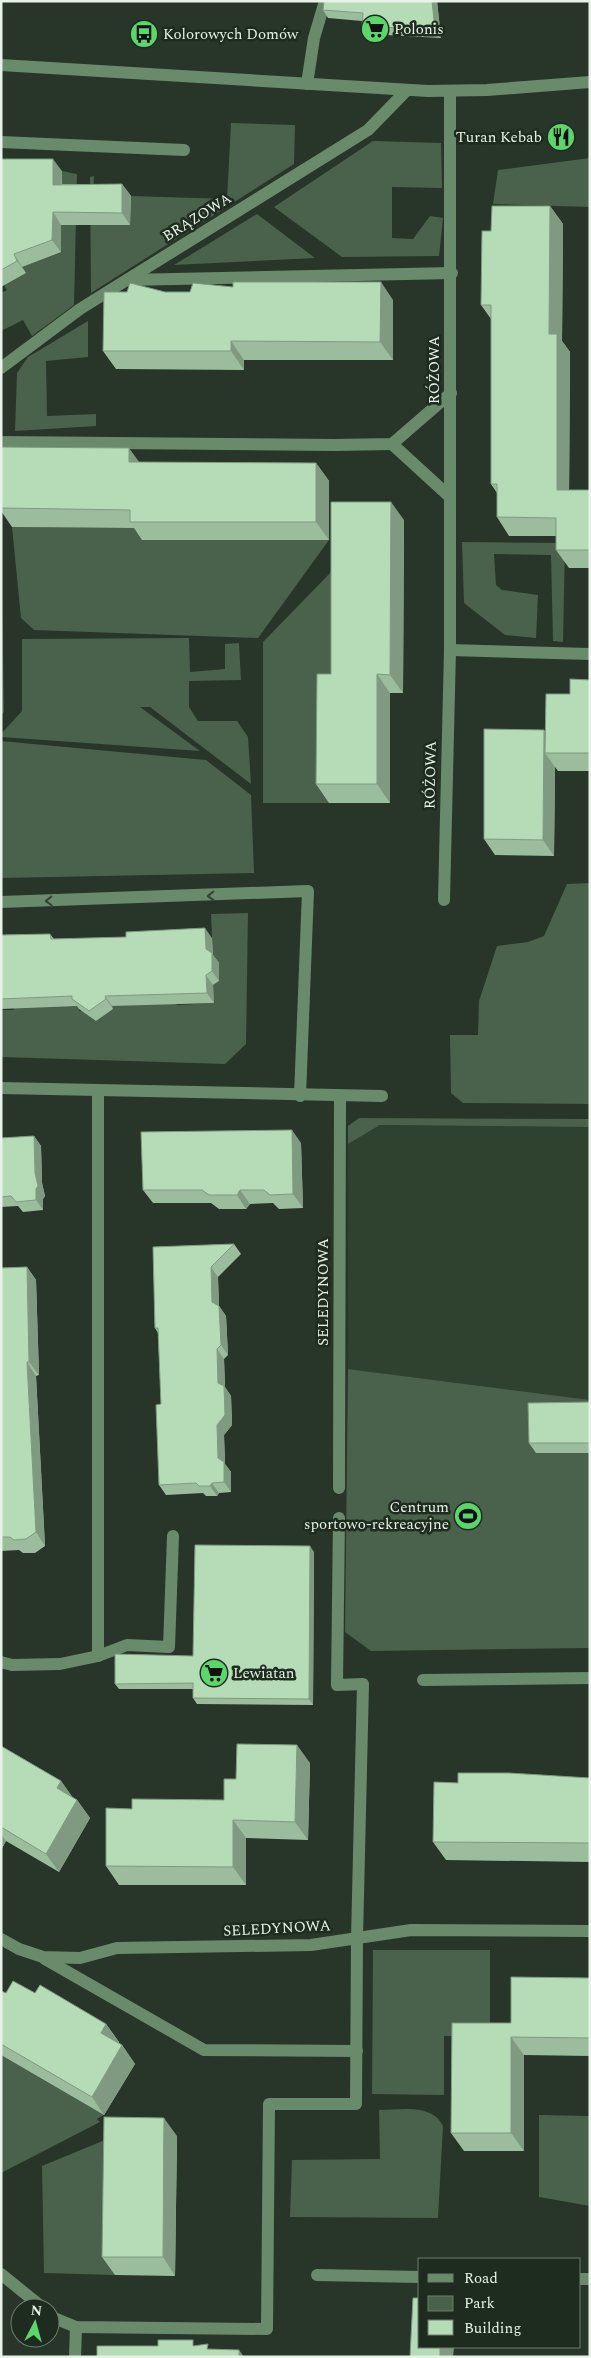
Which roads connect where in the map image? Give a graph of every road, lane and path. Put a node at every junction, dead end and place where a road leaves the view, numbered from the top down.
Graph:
1 (325, 1) edge
2 (1, 65) edge
3 (590, 82) edge
4 (307, 84) junction
5 (407, 90) junction
6 (450, 90) junction
7 (1, 142) edge
8 (184, 150) dead end
9 (452, 273) junction
10 (127, 280) junction
11 (1, 368) edge
12 (450, 393) junction
13 (1, 442) edge
14 (392, 444) junction
15 (450, 497) junction
16 (450, 650) junction
17 (590, 654) edge
18 (444, 900) dead end
19 (1, 902) edge
20 (1, 1088) edge
21 (98, 1091) junction
22 (300, 1096) junction
23 (340, 1096) junction
24 (382, 1096) dead end
25 (339, 1488) dead end
26 (339, 1518) dead end
27 (173, 1536) dead end
28 (98, 1656) junction
29 (1, 1662) edge
30 (590, 1678) edge
31 (423, 1680) dead end
32 (590, 1931) edge
33 (358, 1938) junction
34 (1, 1939) edge
35 (43, 1957) junction
36 (357, 2051) junction
37 (1, 2274) edge
38 (317, 2275) dead end
39 (418, 2277) edge
40 (31, 2298) edge
41 (60, 2320) edge
42 (76, 2326) junction
43 (76, 2357) edge

1 - 4 street
2 - 4 street
3 - 6 street
4 - 5 street
5 - 6 street
5 - 10 street, BRĄZOWA
6 - 9 street, RÓŻOWA
7 - 8 street
9 - 10 street
9 - 12 street, RÓŻOWA
10 - 11 street, BRĄZOWA
12 - 14 street
12 - 15 street, RÓŻOWA
13 - 14 street
14 - 15 street
15 - 16 street, RÓŻOWA
16 - 17 street
16 - 18 street, RÓŻOWA
22 -> 19 street
20 - 21 street
21 - 22 street
21 - 28 street
22 - 23 street
23 - 24 street
23 - 25 street, SELEDYNOWA
26 - 33 street
27 - 28 street
28 - 29 street
30 - 31 street
32 - 33 street, SELEDYNOWA
33 - 35 street, SELEDYNOWA
33 - 36 street
34 - 35 street, SELEDYNOWA
35 - 36 street
36 - 42 street
37 - 40 street
38 - 39 street
41 - 42 street
42 - 43 street

